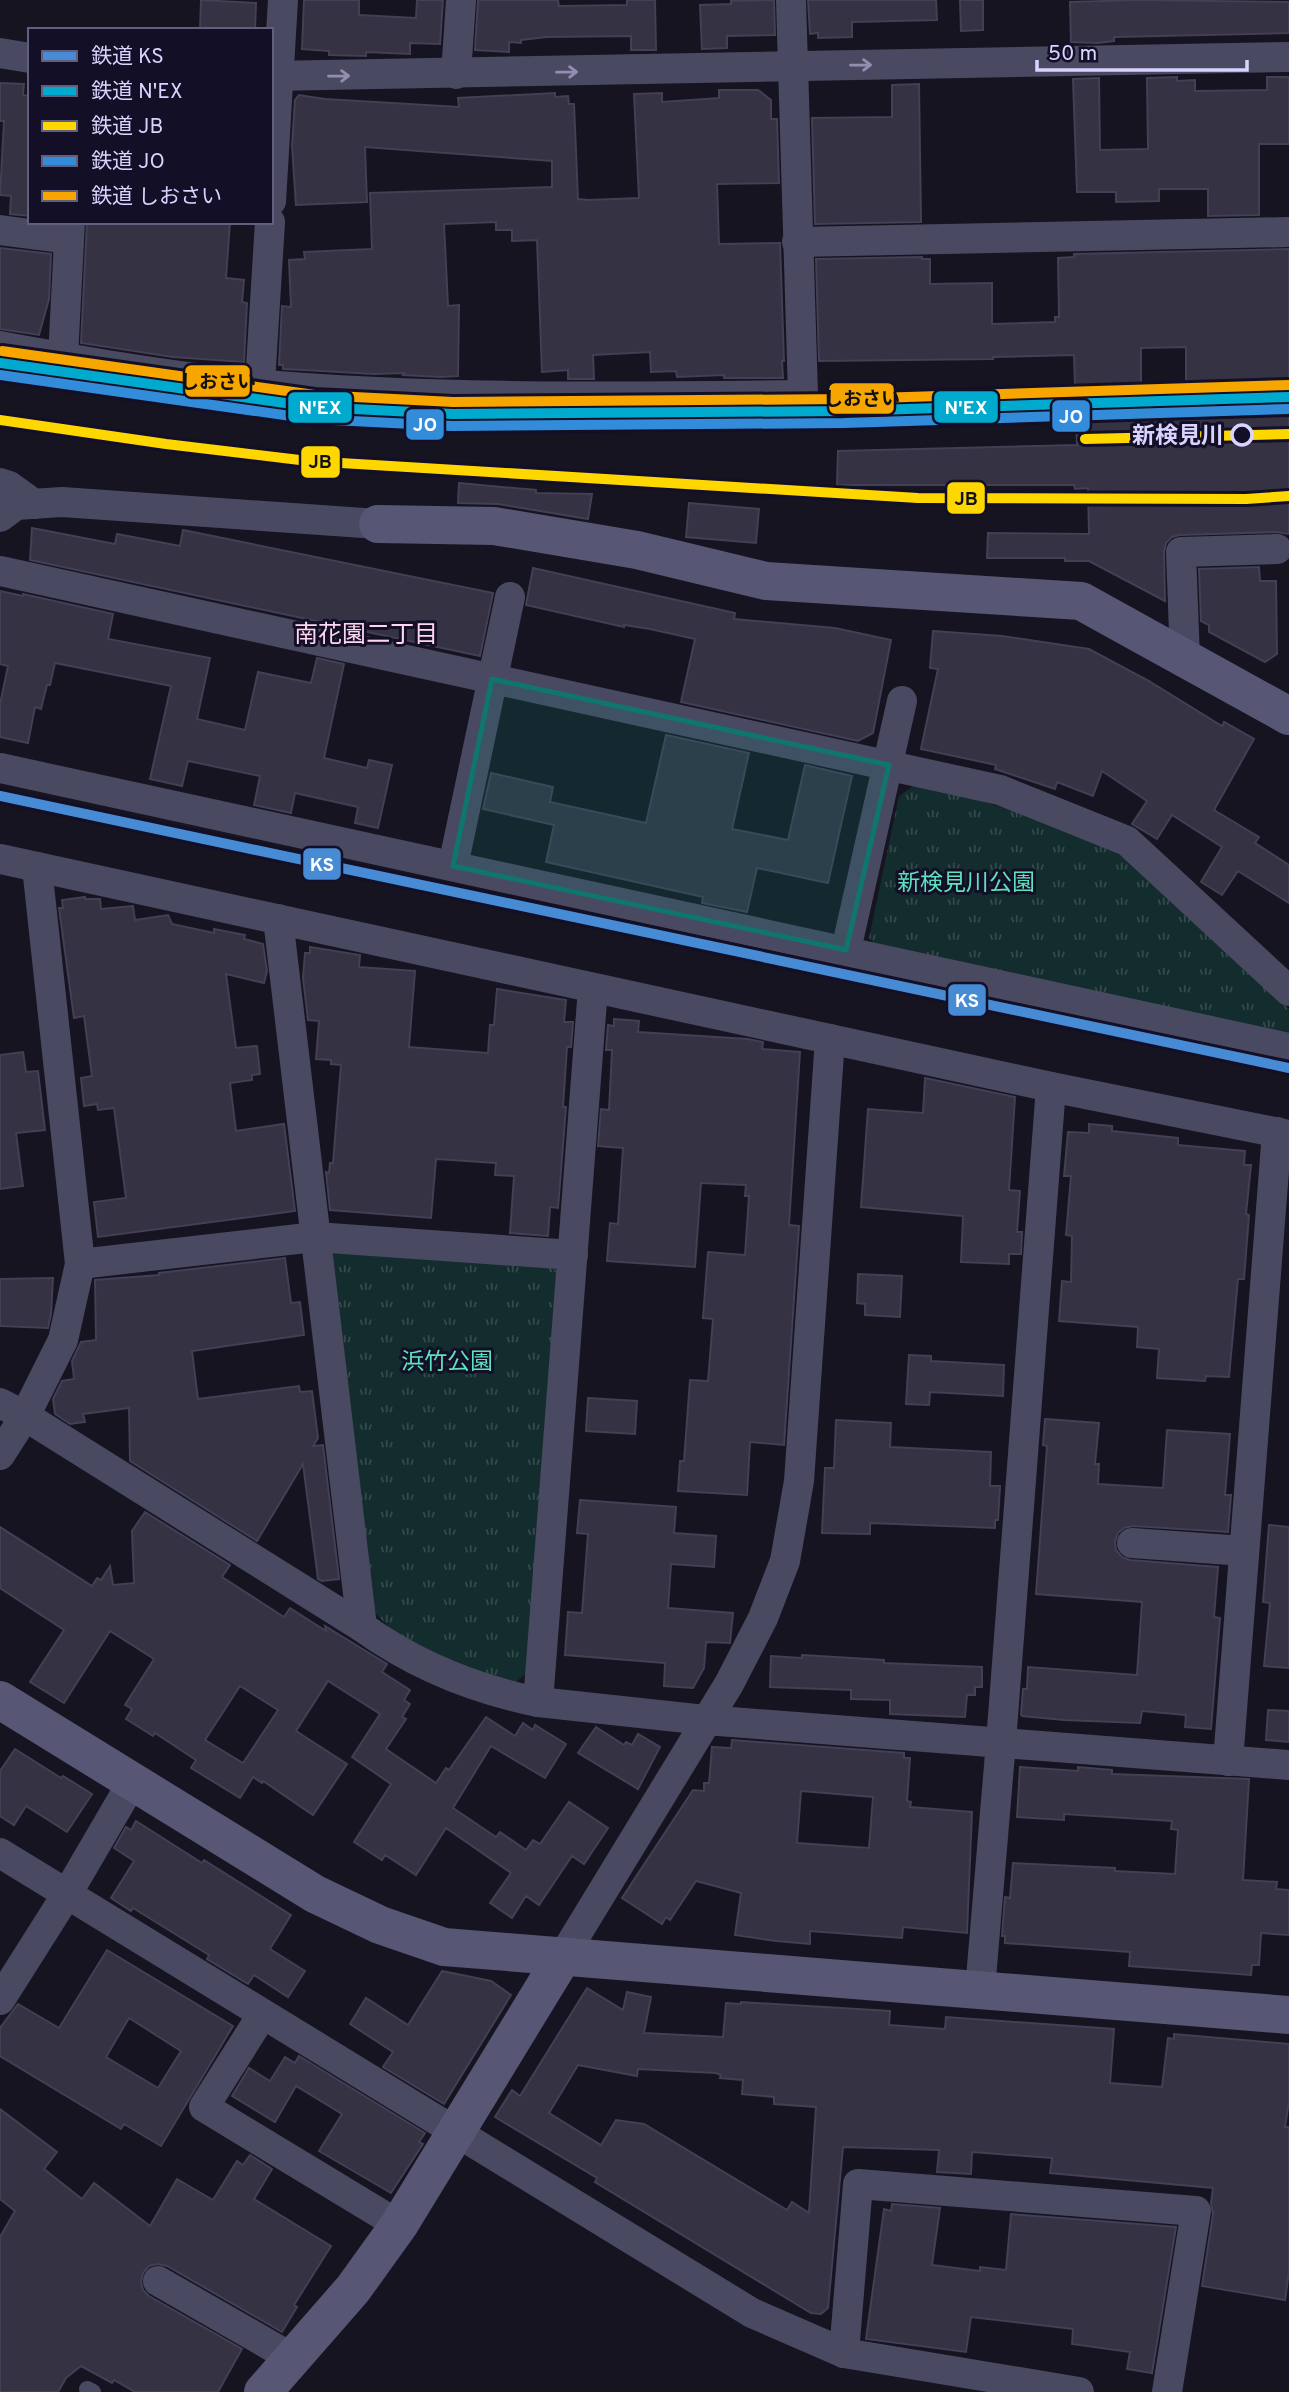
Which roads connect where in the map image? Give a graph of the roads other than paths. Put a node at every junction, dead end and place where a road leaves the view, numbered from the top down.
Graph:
1 (283, 0) edge
2 (461, 0) edge
3 (791, 0) edge
4 (0, 53) edge
5 (1289, 57) edge
6 (28, 58) edge
7 (793, 66) junction
8 (456, 74) junction
9 (275, 77) edge
10 (273, 139) edge
11 (270, 224) edge
12 (0, 230) edge
13 (70, 231) edge
14 (1289, 232) edge
15 (797, 242) junction
16 (0, 346) edge
17 (63, 357) junction
18 (260, 383) junction
19 (0, 483) edge
20 (34, 504) junction
21 (0, 517) edge
22 (378, 524) joint
23 (1276, 549) dead end
24 (0, 571) edge
25 (510, 597) dead end
26 (1185, 659) junction
27 (492, 679) junction
28 (902, 701) dead end
29 (1289, 716) edge
30 (889, 765) junction
31 (0, 768) edge
32 (0, 859) edge
33 (453, 866) junction
34 (37, 867) junction
35 (278, 919) junction
36 (846, 950) junction
37 (593, 988) junction
38 (1289, 991) edge
39 (830, 1039) junction
40 (1289, 1048) edge
41 (1051, 1087) junction
42 (1283, 1134) edge
43 (315, 1237) junction
44 (573, 1255) junction
45 (80, 1264) junction
46 (12, 1409) edge
47 (0, 1455) edge
48 (1132, 1543) dead end
49 (1244, 1551) junction
50 (362, 1627) junction
51 (0, 1700) edge
52 (538, 1702) junction
53 (705, 1720) junction
54 (1001, 1742) junction
55 (1228, 1761) junction
56 (1289, 1765) edge
57 (133, 1781) junction
58 (0, 1853) edge
59 (67, 1894) junction
60 (562, 1958) junction
61 (980, 1990) junction
62 (0, 2000) edge
63 (262, 2015) junction
64 (1289, 2015) edge
65 (456, 2133) junction
66 (399, 2225) junction
67 (158, 2281) dead end
68 (844, 2353) junction
69 (292, 2358) junction
70 (263, 2392) edge
71 (1079, 2392) edge
72 (1167, 2392) edge

1 - 9 street
2 - 8 street
3 - 7 street
4 - 6 street
7 -> 5 street
8 -> 7 street
7 - 15 street
9 -> 8 street
9 - 10 street
11 - 18 street
12 - 13 street
13 - 17 street
14 - 15 street
15 - 18 street
16 - 17 street
17 - 18 street
19 - 20 street
20 - 21 street
20 - 22 street
22 - 26 street
23 - 26 street
24 - 27 street
25 - 27 street
26 - 29 street
27 - 30 street
27 - 33 street
28 - 30 street
30 - 36 street
30 - 38 street
31 - 33 street
32 - 34 street
33 - 36 street
34 - 35 street
34 - 45 street
35 - 37 street
35 - 43 street
36 - 40 street
37 - 39 street
37 - 44 street
39 - 41 street
39 - 53 street
41 - 42 street
41 - 54 street
42 - 49 street
43 - 44 street
43 - 45 street
43 - 50 street
44 - 52 street
45 - 46 street
46 - 47 street
46 - 50 street
48 - 49 street
49 - 55 street
50 - 52 street
51 - 57 street
52 - 53 street
53 - 54 street
53 - 60 street
54 - 55 street
54 - 61 street
55 - 56 street
57 - 59 street
57 - 60 street
58 - 59 street
59 - 62 street
59 - 63 street
60 - 61 street
60 - 65 street
61 - 64 street
63 - 65 street
63 - 66 street
65 - 66 street
65 - 68 street
66 - 69 street
67 - 69 street
68 - 71 street
68 - 72 street
69 - 70 street

